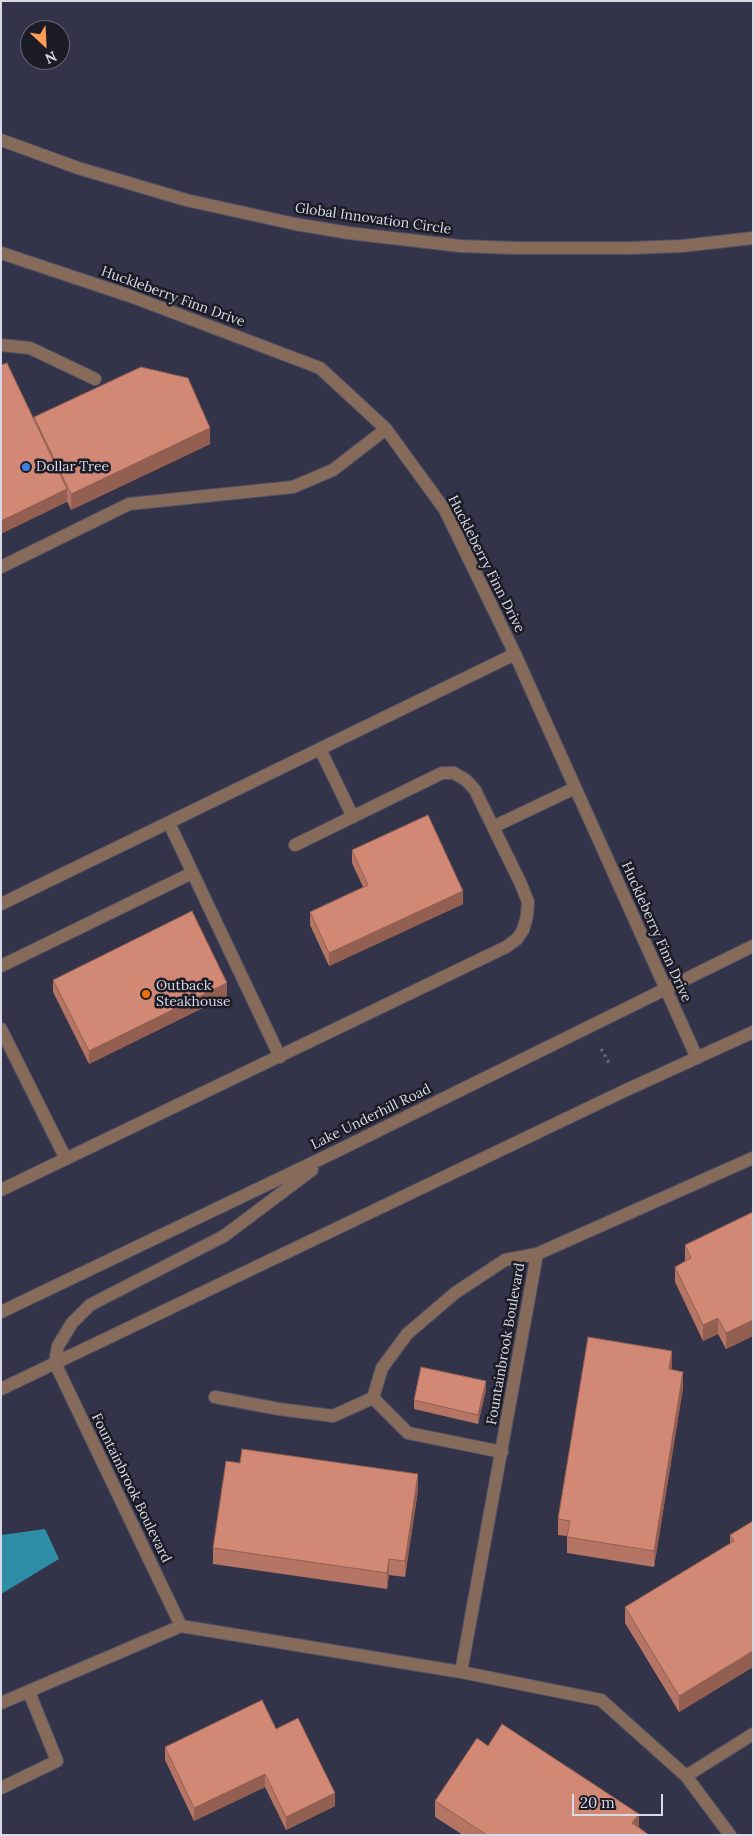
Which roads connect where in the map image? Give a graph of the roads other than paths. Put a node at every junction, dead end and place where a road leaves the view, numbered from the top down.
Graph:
1 (1, 140) edge
2 (753, 238) edge
3 (1, 253) edge
4 (1, 345) edge
5 (95, 379) dead end
6 (386, 429) junction
7 (1, 567) edge
8 (515, 654) junction
9 (320, 749) junction
10 (576, 788) junction
11 (353, 816) junction
12 (168, 822) junction
13 (494, 828) junction
14 (295, 845) dead end
15 (192, 873) junction
16 (1, 904) edge
17 (753, 946) edge
18 (1, 966) edge
19 (665, 988) junction
20 (1, 1029) edge
21 (753, 1032) edge
22 (280, 1057) junction
23 (697, 1058) junction
24 (334, 1153) junction
25 (753, 1158) edge
26 (66, 1159) junction
27 (1, 1190) edge
28 (537, 1254) junction
29 (1, 1312) edge
30 (55, 1363) junction
31 (1, 1390) edge
32 (214, 1397) dead end
33 (373, 1398) junction
34 (502, 1452) junction
35 (181, 1626) junction
36 (461, 1672) junction
37 (29, 1692) junction
38 (1, 1703) edge
39 (753, 1734) edge
40 (686, 1776) junction
41 (1, 1788) edge
42 (730, 1835) edge

1 - 2 street, Global Innovation Circle
3 - 6 street, Huckleberry Finn Drive
4 - 5 street
6 - 7 street
6 - 8 street, Huckleberry Finn Drive
8 - 9 street
8 - 10 street, Huckleberry Finn Drive
9 - 11 street
9 - 12 street
10 - 13 street
10 - 19 street, Huckleberry Finn Drive
11 - 13 street
11 - 14 street
12 - 15 street
12 - 16 street
13 - 22 street
15 - 18 street
15 - 22 street
17 - 19 street, Lake Underhill Road
19 - 23 street, Huckleberry Finn Drive
19 - 24 street, Lake Underhill Road
20 - 26 street
21 - 23 street
22 - 26 street
23 - 30 street
24 - 29 street, Lake Underhill Road
24 - 30 street
25 - 28 street, Fountainbrook Boulevard
26 - 27 street
28 - 33 street
28 - 34 street, Fountainbrook Boulevard
30 - 31 street
30 - 35 street, Fountainbrook Boulevard
32 - 33 street
33 - 34 street
34 - 36 street, Fountainbrook Boulevard
35 - 36 street
35 - 37 street
36 - 40 street
37 - 38 street
37 - 41 street
39 - 40 street
40 - 42 street

